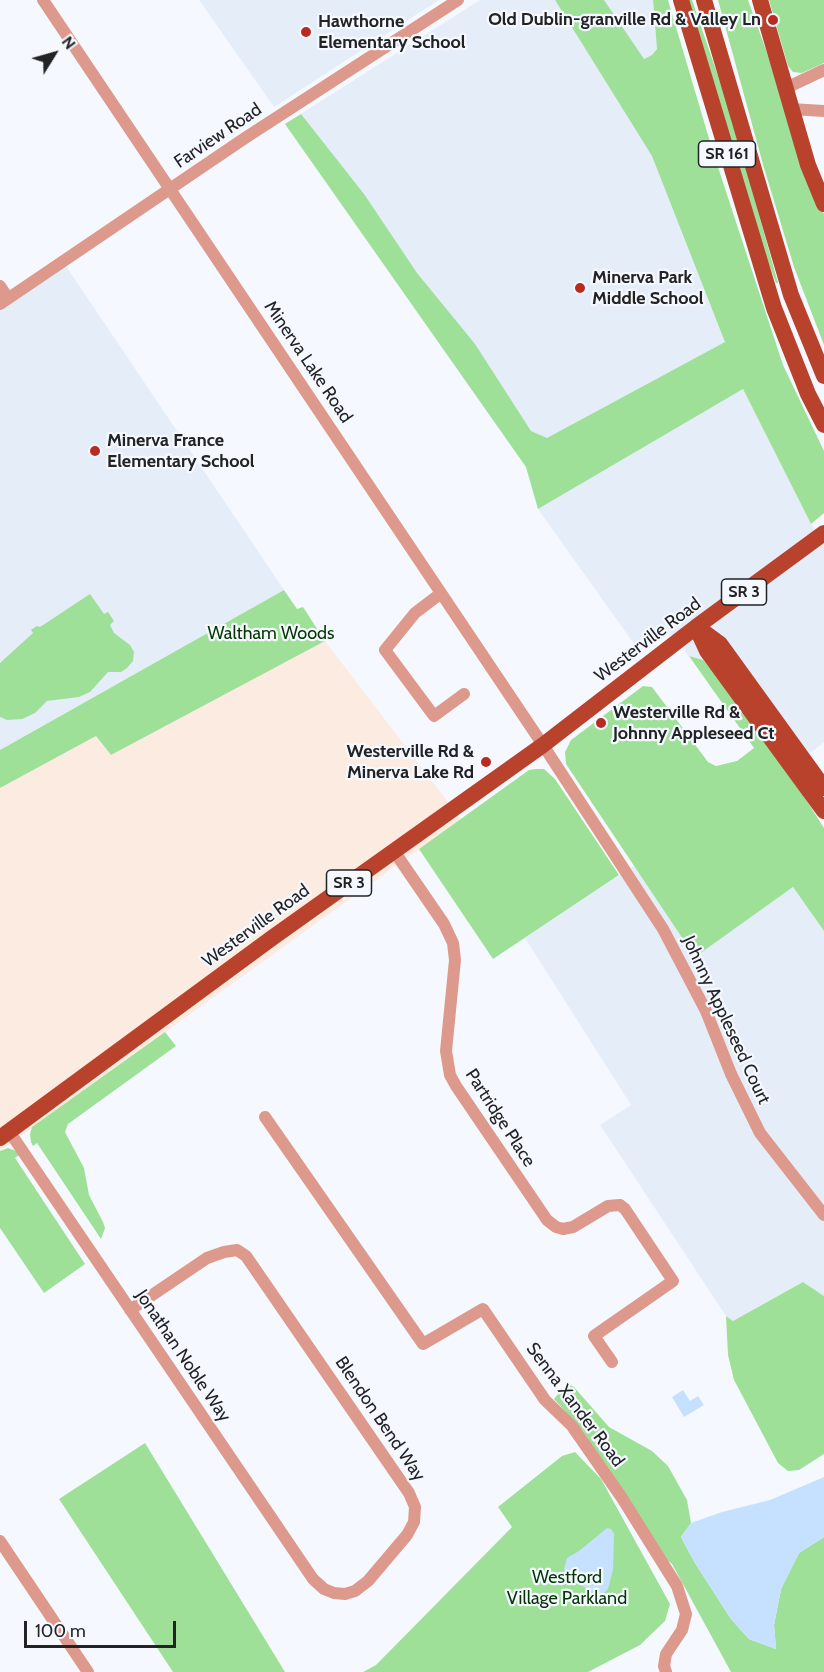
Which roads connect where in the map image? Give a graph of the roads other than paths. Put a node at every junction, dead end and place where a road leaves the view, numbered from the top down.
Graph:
1 (43, 0) edge
2 (458, 0) edge
3 (681, 0) edge
4 (695, 0) edge
5 (704, 0) edge
6 (759, 0) edge
7 (824, 70) edge
8 (786, 88) junction
9 (791, 109) junction
10 (824, 111) edge
11 (736, 113) junction
12 (171, 189) junction
13 (824, 204) edge
14 (0, 286) edge
15 (4, 301) edge
16 (824, 376) edge
17 (824, 425) edge
18 (824, 533) edge
19 (440, 594) junction
20 (696, 627) junction
21 (464, 694) dead end
22 (543, 745) junction
23 (824, 788) edge
24 (824, 811) edge
25 (394, 851) junction
26 (265, 1117) dead end
27 (4, 1135) edge
28 (824, 1215) edge
29 (130, 1310) junction
30 (612, 1362) dead end
31 (0, 1541) edge
32 (334, 1593) joint
33 (88, 1672) edge
34 (666, 1672) edge

1 - 12 street, Minerva Lake Road
2 - 12 street, Farview Road
3 - 17 main road, SR 161
4 - 11 main road
5 - 11 main road, SR 161
6 - 8 main road
7 - 8 street
8 - 9 main road
9 - 10 street
9 - 13 main road
11 - 16 main road, SR 161
12 - 15 street, Farview Road
12 - 19 street, Minerva Lake Road
14 - 15 street
18 - 20 main road, Westerville Road / SR 3
19 - 21 street
19 - 22 street, Minerva Lake Road
20 - 22 main road, Westerville Road / SR 3
20 - 23 main road
20 - 24 main road
22 - 25 main road, Westerville Road / SR 3
22 - 28 street, Johnny Appleseed Court
25 - 27 main road, Westerville Road / SR 3
25 - 30 street, Partridge Place
26 - 34 street, Senna Xander Road
27 - 29 street, Jonathan Noble Way
29 - 32 street, Jonathan Noble Way
29 - 32 street, Blendon Bend Way
31 - 33 street

